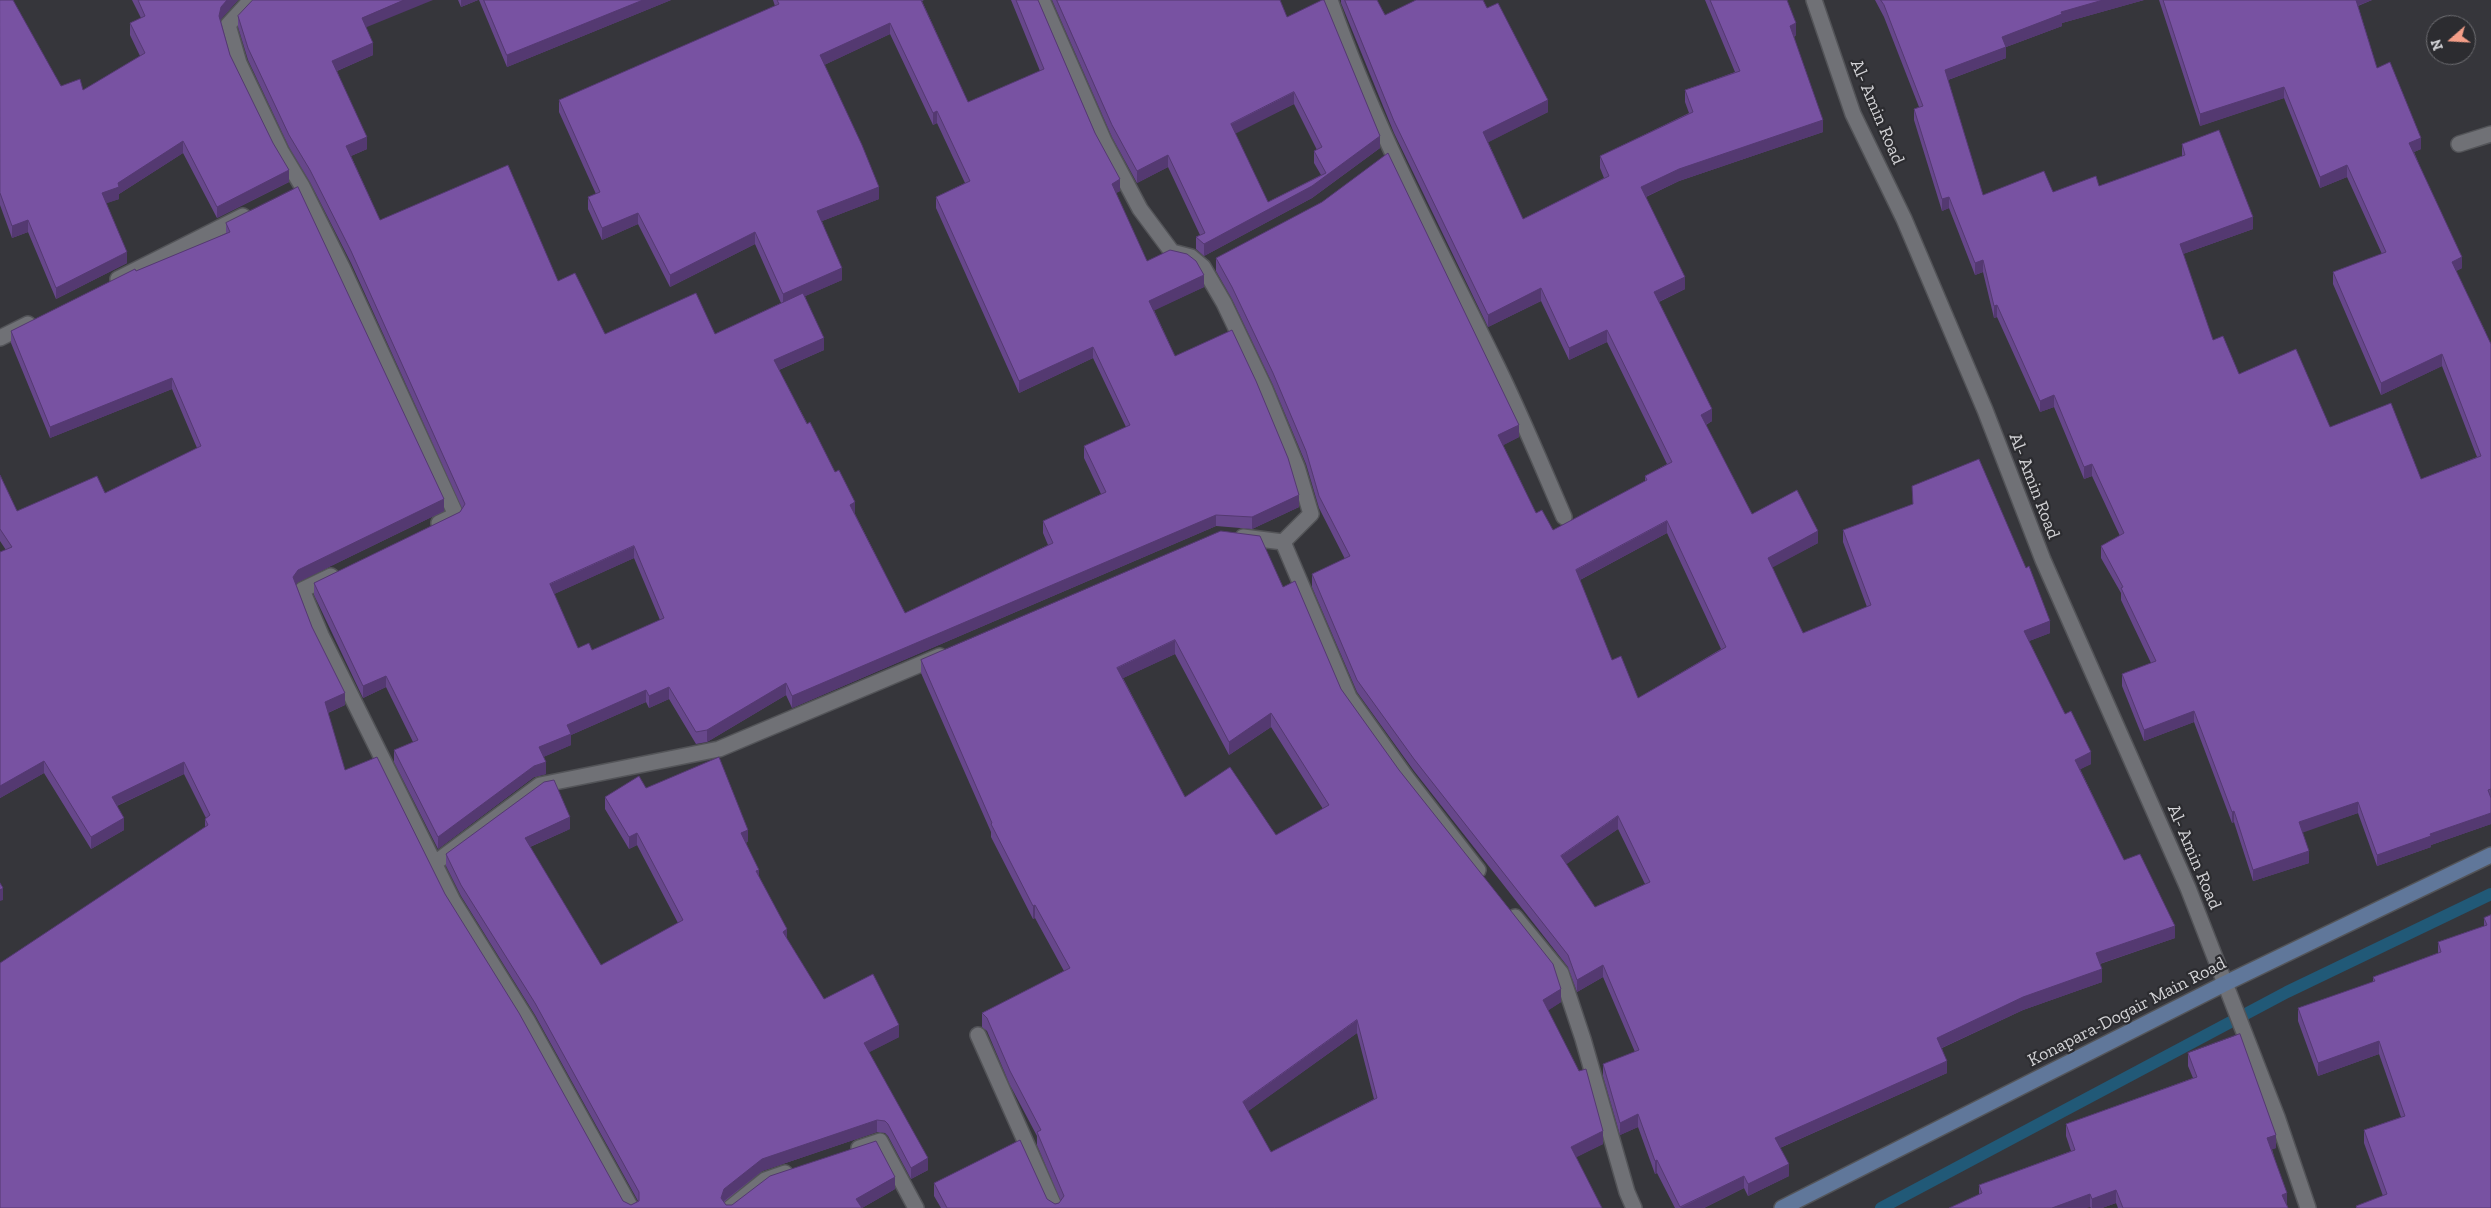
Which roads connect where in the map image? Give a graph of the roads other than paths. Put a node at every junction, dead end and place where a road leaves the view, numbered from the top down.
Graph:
1 (251, 0) edge
2 (1042, 0) edge
3 (1330, 0) edge
4 (1814, 0) edge
5 (2491, 134) edge
6 (2459, 144) dead end
7 (1392, 151) junction
8 (1377, 162) edge
9 (302, 186) junction
10 (285, 195) edge
11 (258, 209) edge
12 (1219, 258) edge
13 (1203, 267) junction
14 (107, 284) edge
15 (44, 316) edge
16 (0, 338) edge
17 (1564, 517) dead end
18 (422, 531) edge
19 (1229, 536) edge
20 (1283, 542) junction
21 (345, 569) edge
22 (952, 651) edge
23 (2491, 855) edge
24 (435, 863) junction
25 (1489, 884) edge
26 (1507, 907) edge
27 (2226, 983) junction
28 (978, 1034) dead end
29 (845, 1153) edge
30 (800, 1168) edge
31 (631, 1208) edge
32 (730, 1208) edge
33 (916, 1208) edge
34 (1055, 1208) edge
35 (1634, 1208) edge
36 (1782, 1208) edge
37 (2308, 1208) edge

1 - 9 street
2 - 13 street
3 - 7 street
4 - 27 street, Al- Amin Road
5 - 6 street
7 - 8 street
7 - 17 street
9 - 10 street
9 - 18 street
11 - 14 street
12 - 13 street
13 - 20 street
15 - 16 street
19 - 20 street
20 - 25 street
21 - 24 street
22 - 24 street
23 - 27 main road, Konapara-Dogair Main Road
24 - 31 street
26 - 35 street
27 - 36 main road, Konapara-Dogair Main Road
27 - 37 street, Al- Amin Road
28 - 34 street
29 - 33 street
30 - 32 street

